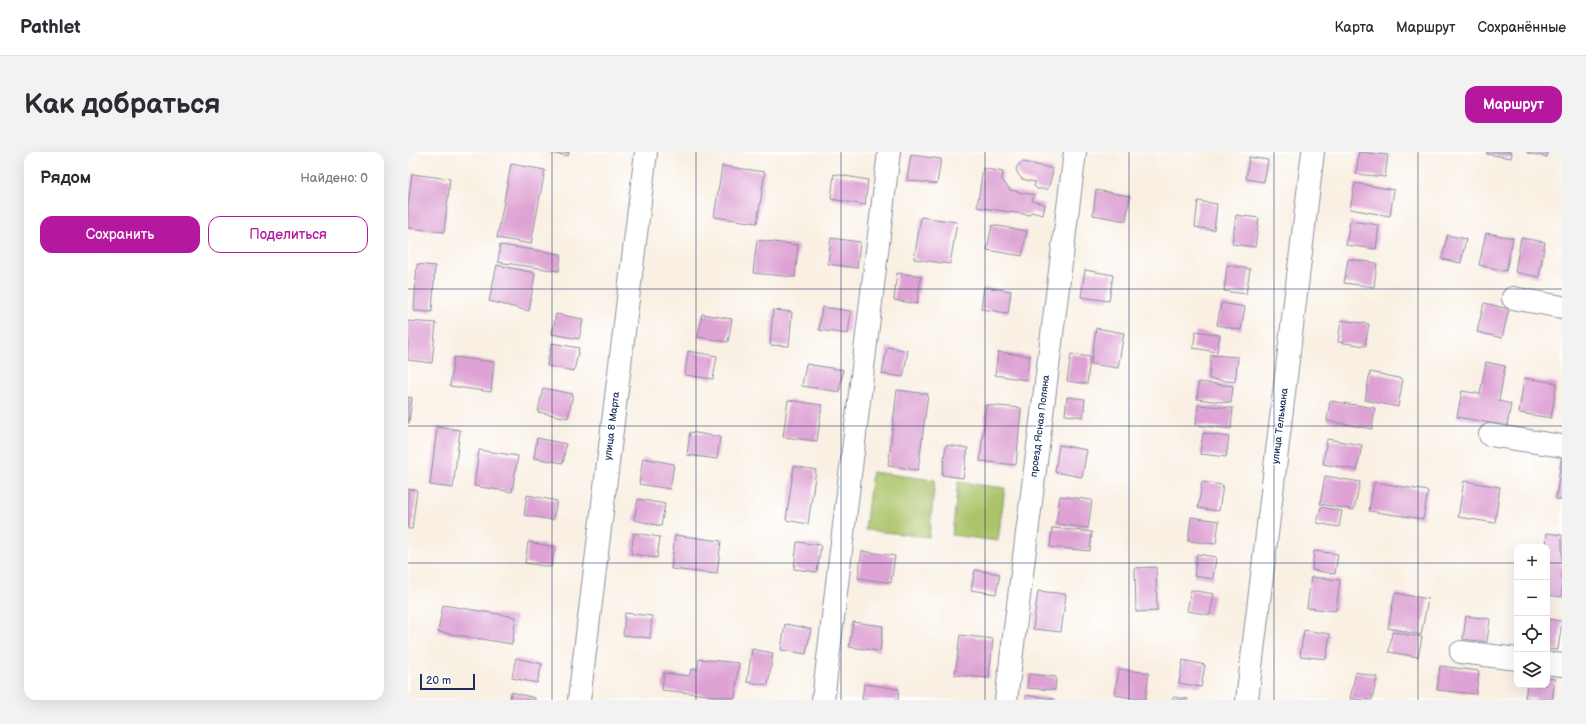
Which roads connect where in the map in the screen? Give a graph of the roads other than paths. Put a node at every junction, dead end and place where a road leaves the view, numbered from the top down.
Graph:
1 (646, 152) edge
2 (889, 152) edge
3 (1075, 152) edge
4 (1313, 152) edge
5 (1514, 298) dead end
6 (1562, 307) edge
7 (1490, 434) dead end
8 (1562, 446) edge
9 (1461, 652) dead end
10 (1514, 659) edge
11 (1550, 663) edge
12 (1562, 665) edge
13 (579, 700) edge
14 (823, 700) edge
15 (1006, 700) edge
16 (1247, 700) edge

1 - 13 street, улица 8 Марта
2 - 14 street
3 - 15 street, проезд Ясная Поляна
4 - 16 street, улица Тельмана
5 - 6 street
7 - 8 street
9 - 10 street
11 - 12 street

